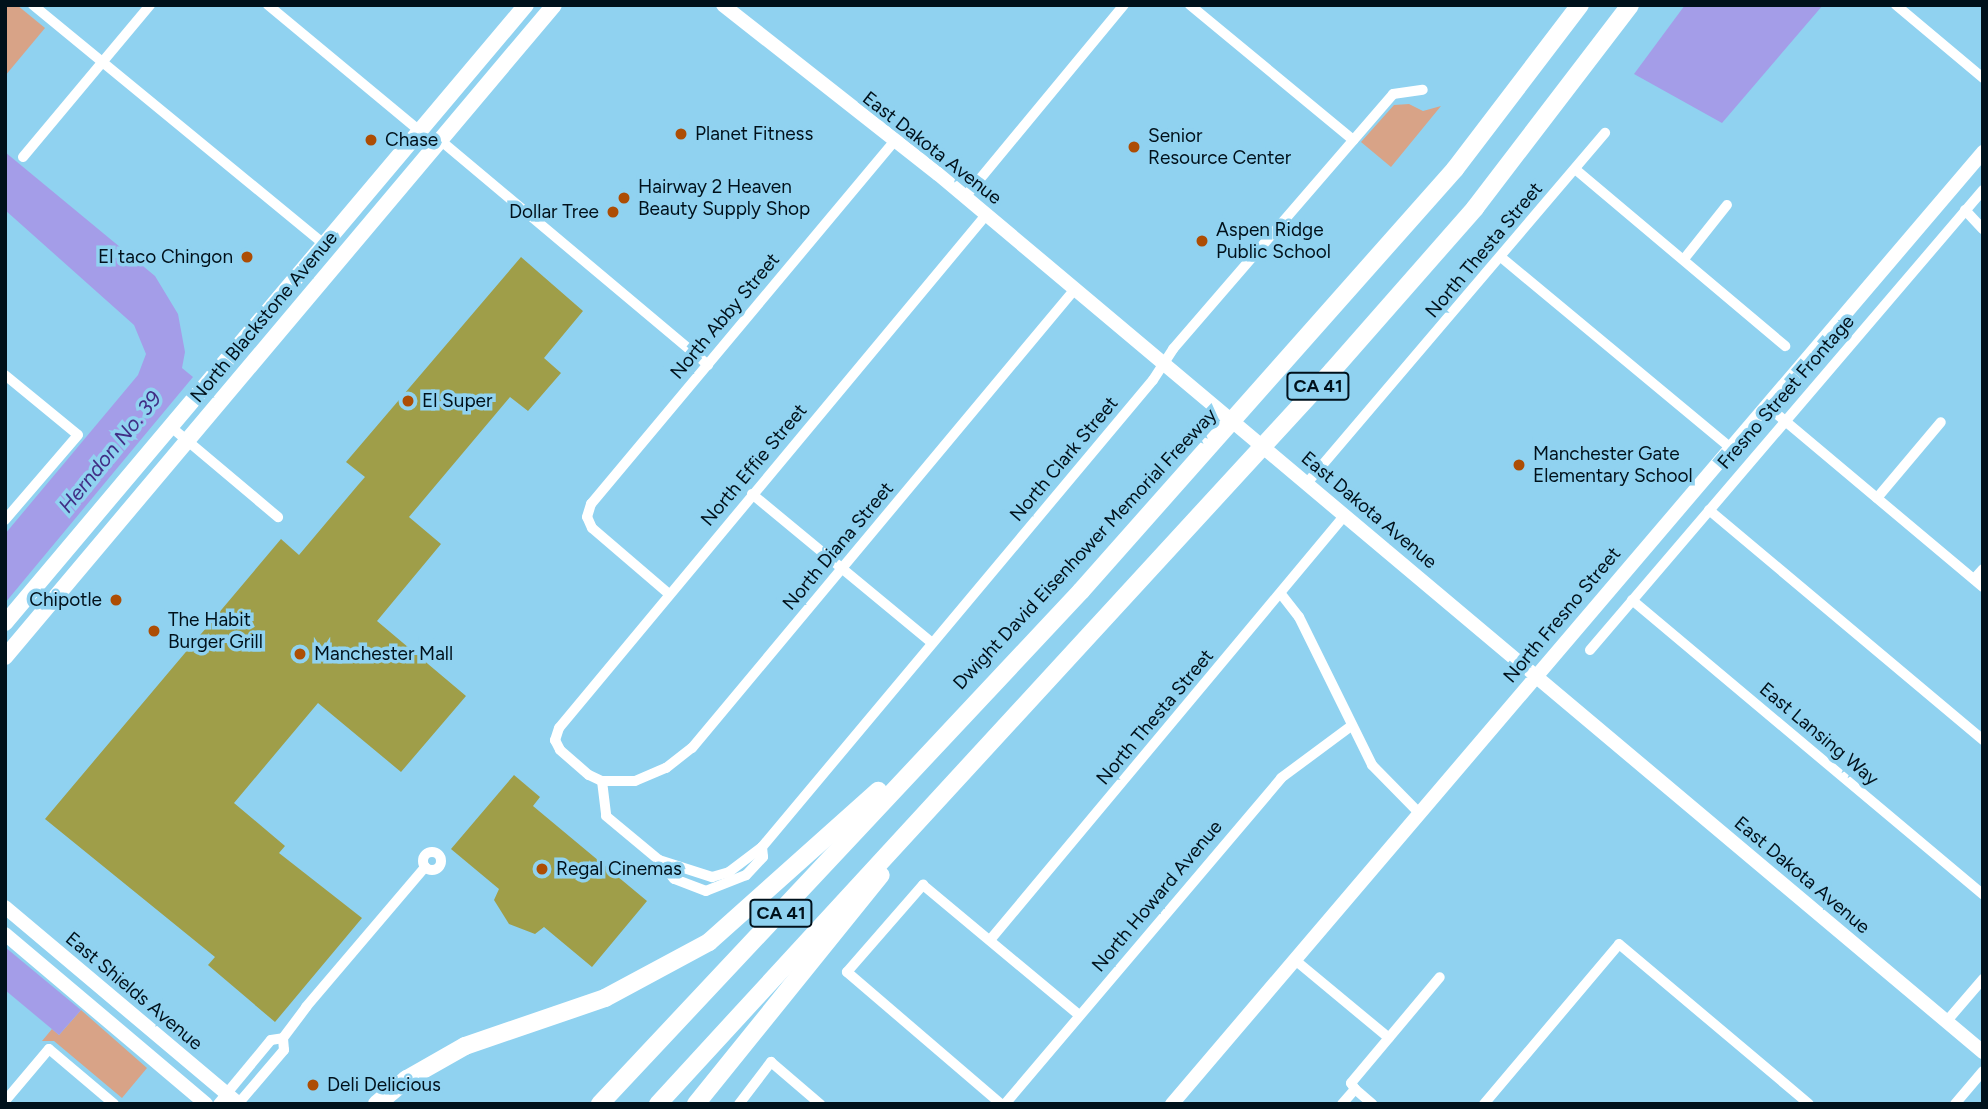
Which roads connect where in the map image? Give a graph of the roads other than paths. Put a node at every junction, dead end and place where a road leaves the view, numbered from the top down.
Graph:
1 (33, 5) edge
2 (150, 5) edge
3 (268, 5) edge
4 (526, 5) edge
5 (554, 5) edge
6 (723, 5) edge
7 (1124, 5) edge
8 (1190, 5) edge
9 (1580, 5) edge
10 (1630, 5) edge
11 (1896, 5) edge
12 (103, 62) junction
13 (470, 72) junction
14 (1983, 78) edge
15 (1423, 90) dead end
16 (420, 131) junction
17 (1605, 133) dead end
18 (440, 140) junction
19 (1353, 140) junction
20 (895, 141) junction
21 (1983, 152) edge
22 (23, 157) dead end
23 (1575, 169) junction
24 (1983, 190) edge
25 (965, 197) junction
26 (1727, 205) dead end
27 (1965, 210) junction
28 (986, 215) junction
29 (367, 228) junction
30 (1983, 229) edge
31 (324, 244) junction
32 (1502, 258) junction
33 (1684, 259) junction
34 (1075, 289) junction
35 (271, 342) junction
36 (1785, 346) dead end
37 (1164, 363) junction
38 (708, 365) junction
39 (5, 375) edge
40 (1766, 405) junction
41 (1785, 421) junction
42 (1941, 422) dead end
43 (171, 427) junction
44 (187, 440) junction
45 (1730, 447) junction
46 (1307, 484) junction
47 (752, 494) junction
48 (1877, 498) junction
49 (1709, 510) junction
50 (1345, 515) junction
51 (278, 517) dead end
52 (5, 520) edge
53 (842, 569) junction
54 (1983, 569) edge
55 (1974, 579) junction
56 (1983, 587) edge
57 (669, 594) junction
58 (1282, 594) junction
59 (1632, 600) junction
60 (5, 623) edge
61 (932, 643) junction
62 (1590, 650) dead end
63 (5, 657) edge
64 (1537, 676) junction
65 (958, 718) junction
66 (1350, 727) junction
67 (1983, 740) edge
68 (985, 749) junction
69 (602, 781) junction
70 (1419, 813) junction
71 (762, 847) junction
72 (659, 860) junction
73 (425, 867) dead end
74 (1983, 895) edge
75 (5, 907) edge
76 (5, 934) edge
77 (990, 940) junction
78 (1296, 960) junction
79 (1440, 977) dead end
80 (1983, 979) edge
81 (1079, 1015) junction
82 (1946, 1022) junction
83 (283, 1038) junction
84 (1389, 1038) junction
85 (1983, 1052) edge
86 (1983, 1071) edge
87 (1354, 1089) junction
88 (222, 1099) edge
89 (5, 1101) edge
90 (114, 1104) edge
91 (206, 1104) edge
92 (238, 1104) edge
93 (377, 1104) edge
94 (600, 1104) edge
95 (658, 1104) edge
96 (696, 1104) edge
97 (740, 1104) edge
98 (820, 1104) edge
99 (1003, 1104) edge
100 (1172, 1104) edge
101 (1342, 1104) edge
102 (1372, 1104) edge
103 (1485, 1104) edge
104 (1809, 1104) edge
105 (1955, 1104) edge

1 - 12 street
2 - 12 street
3 - 16 street
4 - 13 main road, North Blackstone Avenue
5 - 18 main road, North Blackstone Avenue
6 - 20 main road, East Dakota Avenue
7 - 25 street
8 - 19 street
9 - 65 highway, Dwight David Eisenhower Memorial Freeway / CA 41
10 - 68 highway, CA 41
11 - 14 street
12 - 22 street
12 - 31 street
13 - 16 main road, North Blackstone Avenue
13 - 18 main road
15 - 19 street, North Clark Street
16 - 29 main road
16 - 31 main road, North Blackstone Avenue
17 - 23 street, North Thesta Street
18 - 29 main road, North Blackstone Avenue
18 - 38 street
19 - 37 street, North Clark Street
20 - 25 main road, East Dakota Avenue
20 - 38 street, North Abby Street
21 - 40 main road, North Fresno Street
23 - 32 street, North Thesta Street
23 - 33 street
24 - 27 street, Fresno Street Frontage
25 - 28 main road, East Dakota Avenue
26 - 33 street
27 - 30 street
27 - 41 street, Fresno Street Frontage
28 - 34 main road, East Dakota Avenue
28 - 47 street, North Effie Street
29 - 35 main road, North Blackstone Avenue
31 - 35 main road
31 - 43 main road, North Blackstone Avenue
32 - 45 street
32 - 46 street, North Thesta Street
33 - 36 street
34 - 37 main road, East Dakota Avenue
34 - 53 street, North Diana Street
35 - 44 main road, North Blackstone Avenue
37 - 46 main road, East Dakota Avenue
37 - 61 street, North Clark Street
38 - 57 street, North Abby Street
39 - 52 street
40 - 41 street
40 - 45 main road, North Fresno Street
41 - 48 street
41 - 49 street, Fresno Street Frontage
42 - 48 street
43 - 44 street
43 - 60 main road, North Blackstone Avenue
44 - 51 street
44 - 63 main road, North Blackstone Avenue
45 - 64 main road, North Fresno Street
46 - 50 main road, East Dakota Avenue
47 - 53 street
47 - 57 street, North Effie Street
48 - 55 street
49 - 59 street, Fresno Street Frontage
49 - 67 street
50 - 58 street, North Thesta Street
50 - 64 main road, East Dakota Avenue
53 - 61 street
53 - 69 street, North Diana Street
54 - 55 street
55 - 56 street
57 - 69 street, North Effie Street
58 - 66 street
58 - 77 street, North Thesta Street
59 - 62 street, Fresno Street Frontage
59 - 74 street, East Lansing Way
61 - 71 street, North Clark Street
64 - 70 main road, North Fresno Street
64 - 82 main road, East Dakota Avenue
65 - 93 highway
65 - 94 highway, Dwight David Eisenhower Memorial Freeway / CA 41
66 - 70 street
66 - 81 street, North Howard Avenue
68 - 95 highway, CA 41
68 - 96 highway
69 - 72 street
70 - 78 main road, North Fresno Street
71 - 72 street, North Clark Street
71 - 72 street, North Clark Street
73 - 83 street
75 - 88 main road, East Shields Avenue
76 - 91 main road, East Shields Avenue
77 - 81 street
77 - 99 street
78 - 84 street
78 - 100 main road, North Fresno Street
79 - 84 street
80 - 82 street
81 - 99 street, North Howard Avenue
82 - 85 main road, East Dakota Avenue
83 - 88 street
83 - 92 street
84 - 87 street
86 - 105 street
87 - 101 street
87 - 102 street
88 - 92 main road, East Shields Avenue
89 - 90 street
97 - 98 street
103 - 104 street

